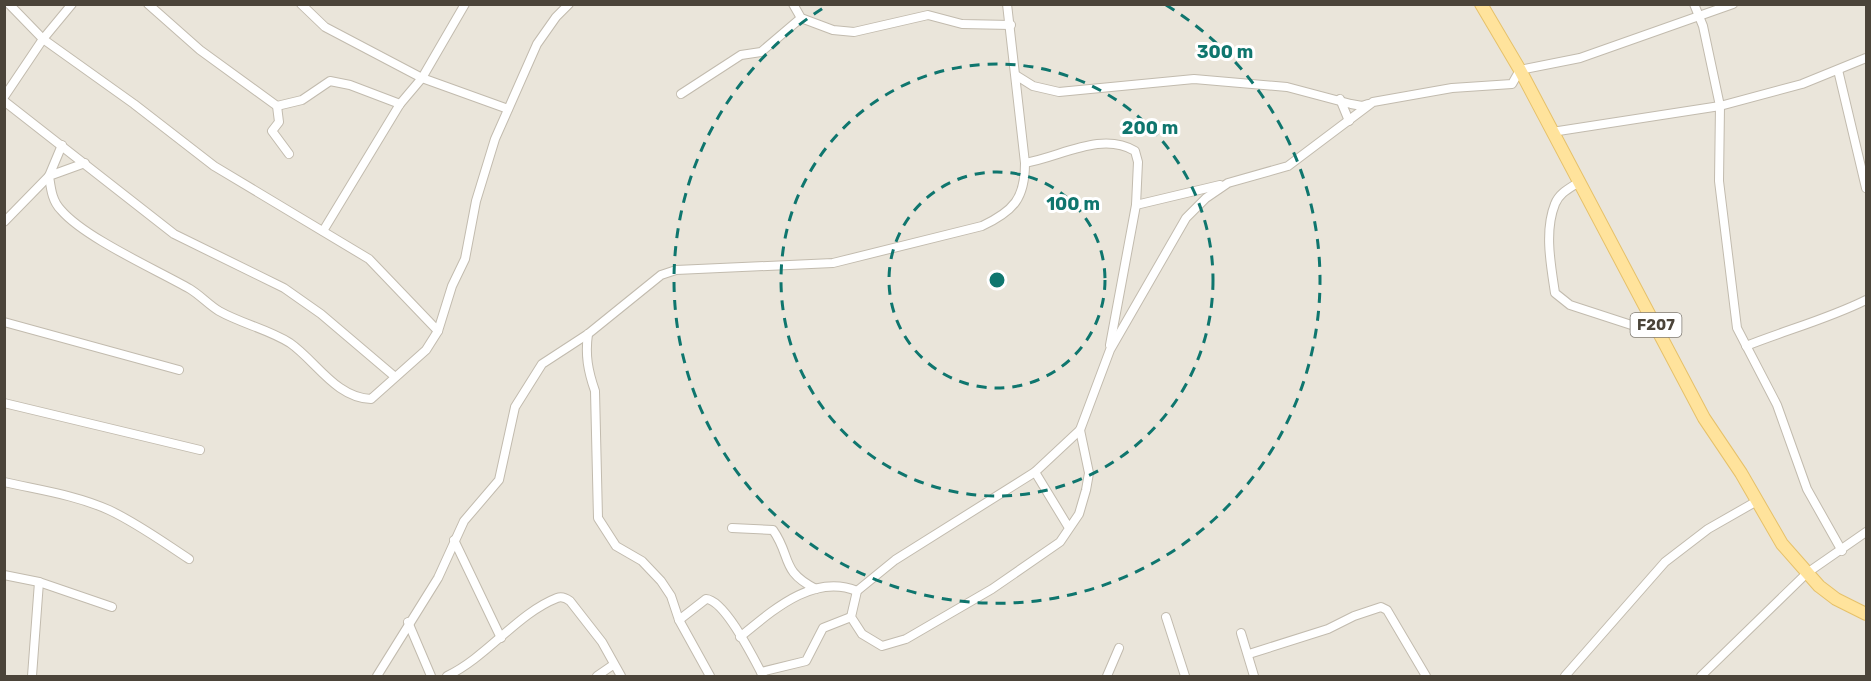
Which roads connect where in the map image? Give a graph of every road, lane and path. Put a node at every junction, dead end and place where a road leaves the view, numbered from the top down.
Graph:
1 (9, 4) edge
2 (72, 4) edge
3 (148, 4) edge
4 (301, 4) edge
5 (569, 4) edge
6 (793, 4) edge
7 (1007, 4) edge
8 (1481, 4) edge
9 (1694, 4) edge
10 (1733, 4) edge
11 (460, 6) edge
12 (801, 18) junction
13 (1700, 18) junction
14 (1011, 25) junction
15 (43, 39) junction
16 (1866, 58) edge
17 (1520, 70) junction
18 (1838, 70) junction
19 (1017, 76) junction
20 (423, 78) junction
21 (681, 94) dead end
22 (4, 99) edge
23 (1340, 99) junction
24 (1372, 102) junction
25 (400, 104) junction
26 (277, 106) junction
27 (1720, 106) junction
28 (508, 109) junction
29 (1349, 121) junction
30 (1552, 132) junction
31 (62, 145) junction
32 (289, 154) dead end
33 (86, 163) junction
34 (1025, 163) junction
35 (49, 176) junction
36 (1228, 183) junction
37 (1579, 183) junction
38 (1866, 188) edge
39 (1137, 205) junction
40 (4, 222) edge
41 (323, 231) junction
42 (1866, 300) edge
43 (4, 322) edge
44 (438, 331) junction
45 (588, 334) junction
46 (1661, 334) junction
47 (1746, 346) junction
48 (1110, 350) junction
49 (179, 370) dead end
50 (394, 376) junction
51 (4, 403) edge
52 (1080, 430) junction
53 (200, 450) dead end
54 (1035, 472) junction
55 (4, 482) edge
56 (1757, 501) junction
57 (732, 528) dead end
58 (1069, 528) junction
59 (1866, 532) edge
60 (454, 540) junction
61 (1842, 551) junction
62 (189, 559) dead end
63 (1807, 573) junction
64 (4, 575) edge
65 (39, 582) junction
66 (816, 589) junction
67 (856, 591) junction
68 (112, 607) dead end
69 (1866, 614) edge
70 (851, 617) junction
71 (1166, 617) dead end
72 (678, 620) junction
73 (408, 622) junction
74 (1241, 633) dead end
75 (740, 637) junction
76 (501, 638) junction
77 (1119, 648) dead end
78 (1249, 654) junction
79 (613, 665) junction
80 (762, 674) edge
81 (32, 676) edge
82 (376, 676) edge
83 (431, 676) edge
84 (447, 676) edge
85 (597, 676) edge
86 (621, 676) edge
87 (710, 676) edge
88 (1107, 676) edge
89 (1185, 676) edge
90 (1254, 676) edge
91 (1426, 676) edge
92 (1565, 676) edge
93 (1702, 676) edge

1 - 15 street
2 - 15 street
3 - 26 street
4 - 20 street
5 - 28 street
6 - 12 street
7 - 14 street
8 - 17 main road, F207
9 - 13 street
10 - 13 street
11 - 20 street
12 - 14 street
12 - 21 street
13 - 17 street
13 - 27 street
14 - 19 street
15 - 22 street
15 - 41 street
16 - 18 street
17 - 24 street
17 - 30 main road, F207
18 - 27 street
18 - 38 street
19 - 23 street
19 - 34 street
20 - 25 street
20 - 28 street
22 - 31 street
23 - 24 street
23 - 29 street
24 - 29 street
25 - 26 street
25 - 41 street
26 - 32 street
27 - 30 street
27 - 47 street
28 - 44 street
29 - 36 street
30 - 37 main road, F207
31 - 33 street
31 - 35 street
33 - 35 street
33 - 50 street
34 - 39 street
34 - 45 street
35 - 40 street
35 - 50 street
36 - 39 street
36 - 48 street
37 - 46 main road, F207
37 - 46 street
39 - 48 street
41 - 44 street
42 - 47 street
43 - 49 street
44 - 50 street
45 - 60 street
45 - 72 street
46 - 56 main road, F207
47 - 61 street
48 - 52 street
51 - 53 street
52 - 54 street
52 - 58 street
54 - 58 street
54 - 67 street
55 - 62 street
56 - 63 main road, F207
56 - 92 street
57 - 66 street
58 - 70 street
59 - 61 street
60 - 73 street
60 - 76 street
61 - 63 street
63 - 69 main road, F207
63 - 93 street
64 - 65 street
65 - 68 street
65 - 81 street
66 - 67 street
66 - 75 street
67 - 70 street
70 - 80 street
71 - 89 street
72 - 75 street
72 - 87 street
73 - 82 street
73 - 83 street
74 - 78 street
75 - 80 street
76 - 79 street
76 - 84 street
77 - 88 street
78 - 90 street
78 - 91 street
79 - 85 street
79 - 86 street

